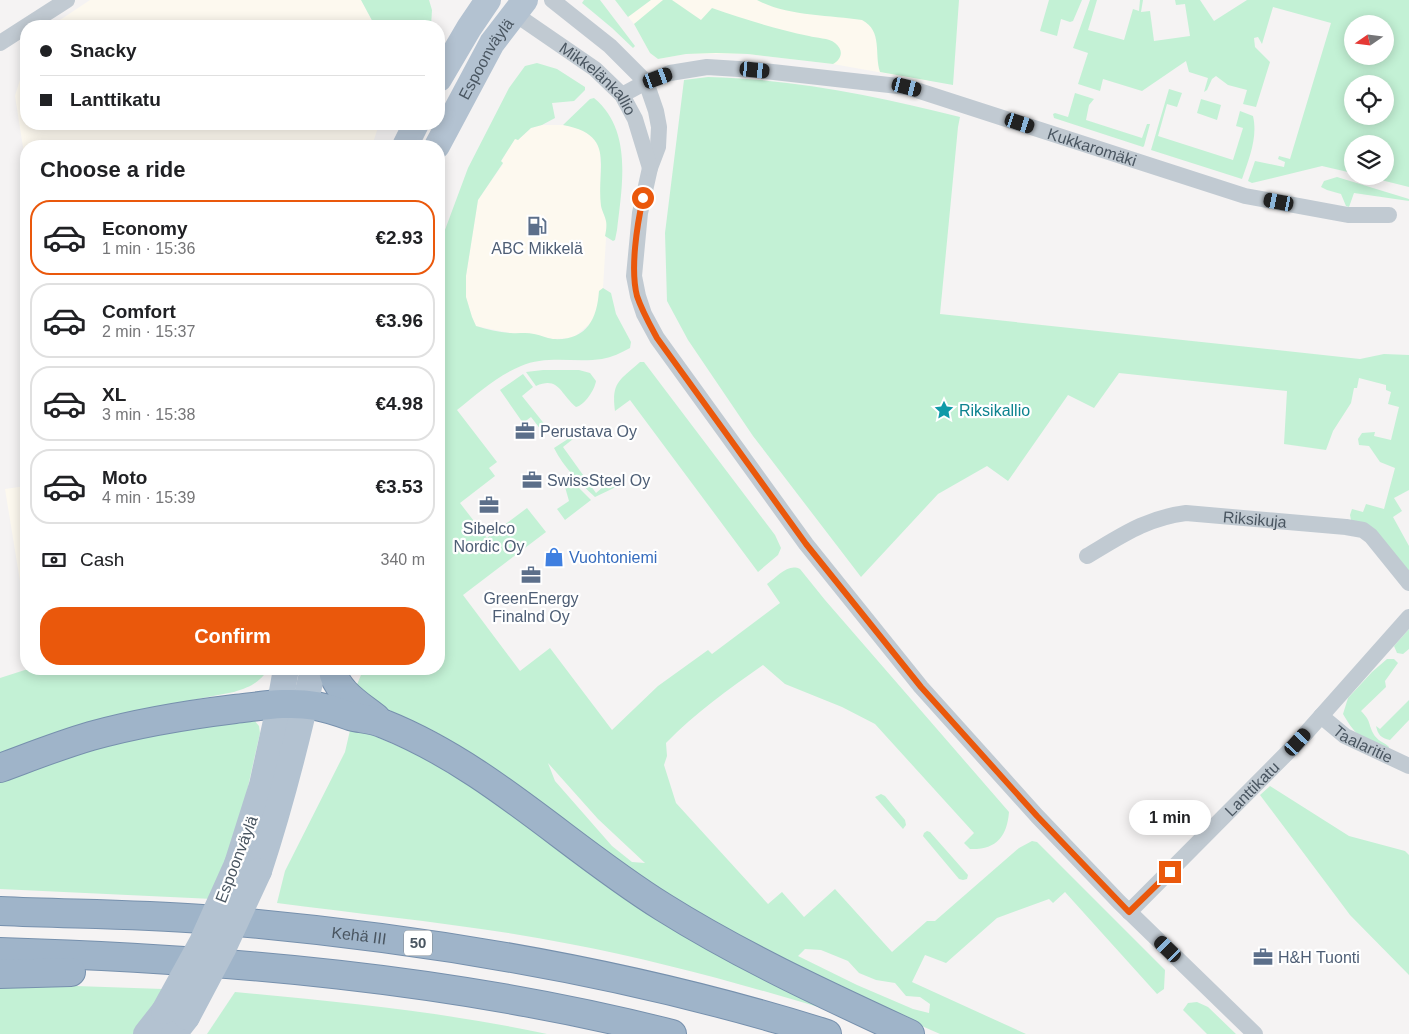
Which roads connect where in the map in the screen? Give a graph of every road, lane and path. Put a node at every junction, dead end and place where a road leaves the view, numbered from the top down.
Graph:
1 (67, 0) edge
2 (488, 0) edge
3 (552, 0) edge
4 (520, 7) edge
5 (36, 20) edge
6 (20, 30) edge
7 (0, 43) edge
8 (445, 68) edge
9 (646, 82) junction
10 (622, 95) junction
11 (441, 140) edge
12 (650, 168) junction
13 (1389, 215) dead end
14 (1087, 556) dead end
15 (1409, 583) edge
16 (1409, 617) edge
17 (287, 675) edge
18 (310, 675) edge
19 (334, 675) edge
20 (293, 704) junction
21 (1321, 716) junction
22 (381, 722) junction
23 (1409, 766) edge
24 (0, 768) edge
25 (0, 911) edge
26 (1129, 912) junction
27 (0, 952) edge
28 (202, 961) junction
29 (0, 974) edge
30 (175, 1021) edge
31 (146, 1034) edge
32 (672, 1034) edge
33 (827, 1034) edge
34 (910, 1034) edge
35 (1255, 1034) edge

1 - 5 street
2 - 8 main road, Espoonväylä
3 - 9 street, Mikkelänkallio
4 - 10 street, Mikkelänkallio
4 - 11 main road, Espoonväylä
6 - 7 street
9 - 10 street, Kukkaromäki
9 - 12 street, Mikkelänkallio
9 - 13 street, Kukkaromäki
10 - 12 street, Mikkelänkallio
12 - 26 street, Mikkelänkallio
14 - 15 street, Riksikuja
16 - 21 street, Lanttikatu
17 - 20 main road, Espoonväylä
18 - 20 main road, Espoonväylä
19 - 22 highway
20 - 22 highway
20 - 24 highway
20 - 30 main road, Espoonväylä, bridge
21 - 23 street, Taalaritie
21 - 26 street, Lanttikatu
22 - 34 highway
25 - 33 highway, Kehä III / 50
26 - 35 street, Mikkelänkallio
27 - 28 highway
28 - 29 highway
28 - 32 highway
30 - 31 main road, Espoonväylä

